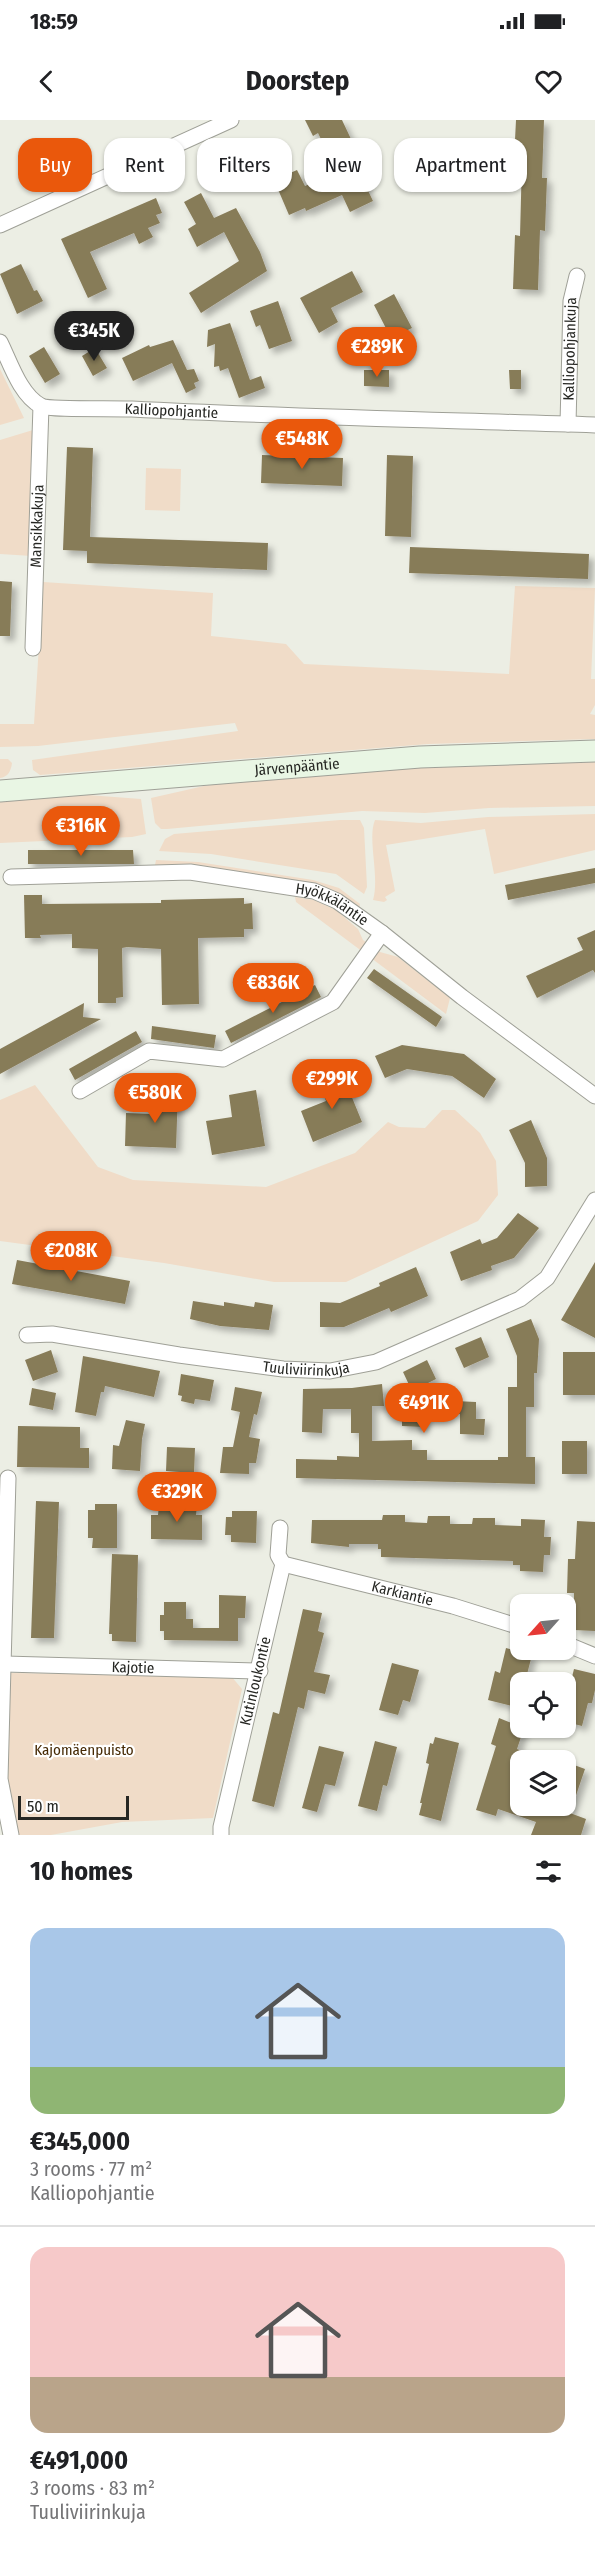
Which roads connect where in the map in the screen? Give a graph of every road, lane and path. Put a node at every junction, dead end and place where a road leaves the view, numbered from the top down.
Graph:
1 (231, 120) edge
2 (0, 225) edge
3 (577, 276) dead end
4 (0, 342) edge
5 (41, 406) junction
6 (568, 423) junction
7 (595, 425) edge
8 (33, 648) dead end
9 (595, 751) edge
10 (0, 791) edge
11 (11, 877) dead end
12 (382, 933) junction
13 (80, 1091) dead end
14 (595, 1096) edge
15 (595, 1200) edge
16 (27, 1335) dead end
17 (8, 1478) dead end
18 (279, 1528) dead end
19 (283, 1564) junction
20 (510, 1624) edge
21 (576, 1648) edge
22 (595, 1656) edge
23 (5, 1664) junction
24 (260, 1671) junction
25 (11, 1835) edge
26 (221, 1835) edge

1 - 2 street
3 - 6 street, Kalliopohjankuja
4 - 5 street
5 - 6 street, Kalliopohjantie
5 - 8 street, Mansikkakuja
6 - 7 street, Kalliopohjantie
9 - 10 main road, Järvenpääntie
11 - 12 street, Hyökkäläntie
12 - 13 street
12 - 14 street, Hyökkäläntie
15 - 16 street, Tuuliviirinkuja
17 - 23 street
18 - 19 street, Kutinloukontie
19 - 20 street, Karkiantie
19 - 24 street, Kutinloukontie
21 - 22 street
23 - 24 street, Kajotie
23 - 25 street
24 - 26 street, Kutinloukontie

